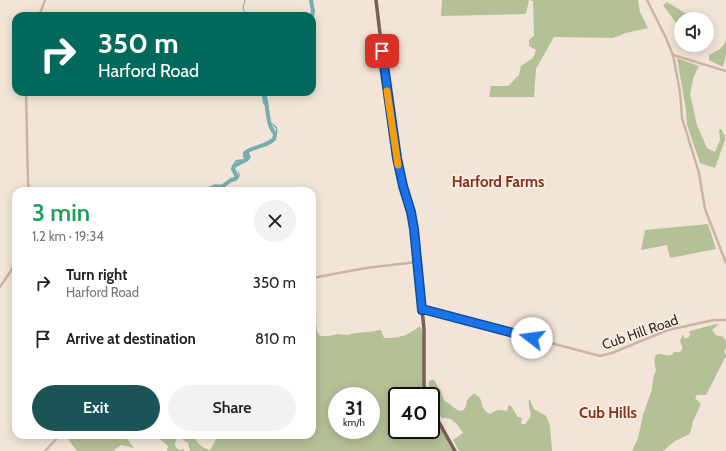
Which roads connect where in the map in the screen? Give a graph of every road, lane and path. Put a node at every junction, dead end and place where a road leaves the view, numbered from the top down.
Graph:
1 (45, 0) edge
2 (376, 0) edge
3 (647, 0) edge
4 (40, 12) edge
5 (673, 55) junction
6 (726, 72) edge
7 (26, 96) edge
8 (29, 187) edge
9 (418, 262) junction
10 (726, 263) edge
11 (12, 269) edge
12 (316, 277) edge
13 (0, 287) edge
14 (422, 310) junction
15 (726, 320) edge
16 (424, 387) edge
17 (440, 424) edge
18 (56, 439) edge
19 (45, 451) edge
20 (455, 451) edge

1 - 4 street
2 - 9 main road
3 - 5 street
5 - 6 street
5 - 10 street
7 - 8 street
9 - 12 street
9 - 14 main road
11 - 13 street
14 - 15 street, Cub Hill Road
14 - 16 main road
17 - 20 main road
18 - 19 street

